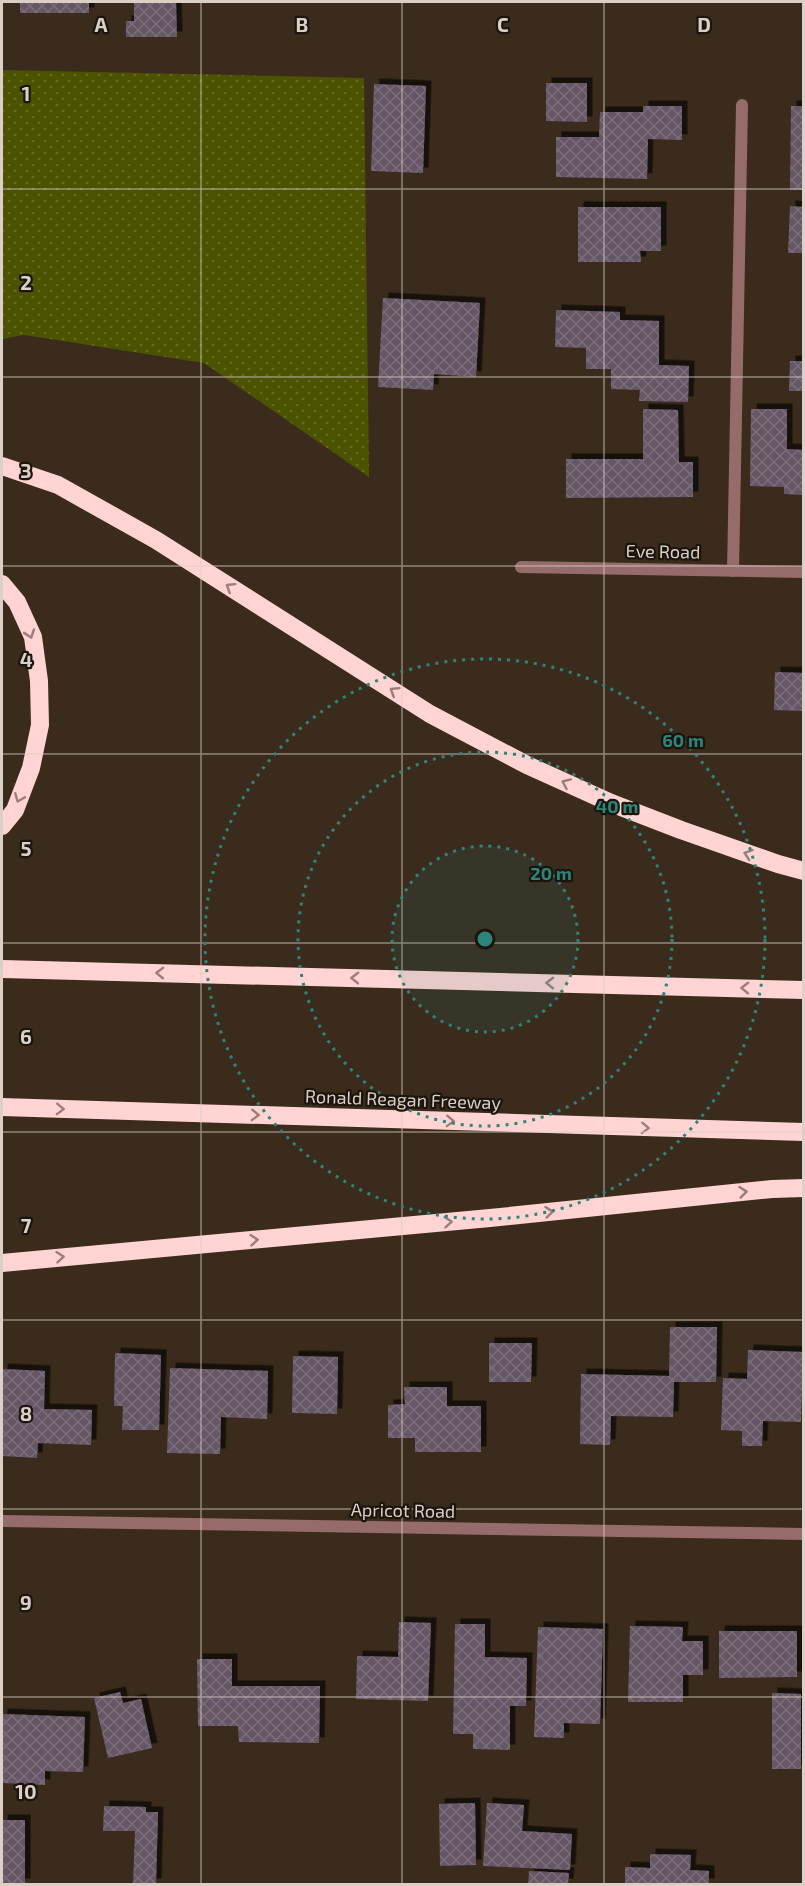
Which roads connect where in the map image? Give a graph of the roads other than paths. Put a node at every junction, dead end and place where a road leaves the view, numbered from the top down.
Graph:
1 (742, 105) dead end
2 (2, 466) edge
3 (521, 567) dead end
4 (733, 571) junction
5 (804, 572) edge
6 (2, 584) edge
7 (2, 826) edge
8 (804, 871) edge
9 (2, 969) edge
10 (804, 990) edge
11 (2, 1107) edge
12 (804, 1132) edge
13 (804, 1188) edge
14 (2, 1263) edge
15 (2, 1521) edge
16 (804, 1534) edge

1 - 4 street
8 -> 2 highway
3 - 4 street, Eve Road
4 - 5 street, Eve Road
6 -> 7 highway
10 -> 9 highway
11 -> 12 highway, Ronald Reagan Freeway
14 -> 13 highway
15 - 16 street, Apricot Road

